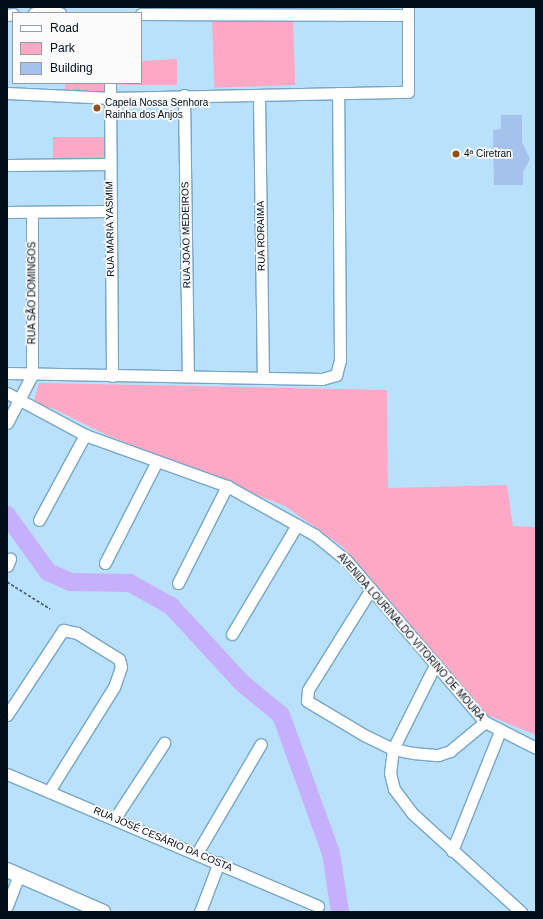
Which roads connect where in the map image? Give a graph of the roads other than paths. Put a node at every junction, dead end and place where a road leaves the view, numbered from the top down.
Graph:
1 (171, 11) edge
2 (320, 11) edge
3 (407, 11) edge
4 (142, 14) edge
5 (110, 84) edge
6 (7, 93) edge
7 (338, 93) junction
8 (184, 95) junction
9 (259, 96) junction
10 (111, 98) junction
11 (109, 164) junction
12 (7, 165) edge
13 (110, 210) junction
14 (7, 212) edge
15 (32, 212) junction
16 (7, 373) edge
17 (32, 375) junction
18 (112, 376) junction
19 (188, 376) junction
20 (263, 376) junction
21 (7, 393) edge
22 (21, 400) junction
23 (7, 423) edge
24 (85, 435) junction
25 (157, 461) junction
26 (227, 486) junction
27 (39, 520) dead end
28 (297, 525) junction
29 (105, 563) dead end
30 (178, 583) dead end
31 (371, 589) junction
32 (232, 634) dead end
33 (434, 667) junction
34 (7, 715) edge
35 (485, 722) junction
36 (500, 731) junction
37 (164, 743) dead end
38 (261, 744) dead end
39 (536, 748) edge
40 (393, 749) junction
41 (7, 774) edge
42 (49, 792) junction
43 (115, 818) junction
44 (452, 850) junction
45 (197, 853) junction
46 (219, 862) junction
47 (13, 873) edge
48 (7, 906) edge
49 (318, 906) dead end
50 (80, 908) edge
51 (516, 910) edge
52 (103, 912) edge
53 (200, 912) edge

1 - 2 street
1 - 4 street
2 - 3 street
3 - 7 street
5 - 10 street, RUA MARIA YASMIM
6 - 10 street
7 - 9 street
7 - 20 street
8 - 9 street
8 - 10 street
8 - 19 street, RUA JOAO MEDEIROS
9 - 20 street, RUA RORAIMA
10 - 11 street, RUA MARIA YASMIM
11 - 12 street
11 - 13 street, RUA MARIA YASMIM
13 - 15 street
13 - 18 street, RUA MARIA YASMIM
14 - 15 street
15 - 17 street, RUA SÃO DOMINGOS
16 - 17 street
17 - 18 street
17 - 22 street
18 - 19 street
19 - 20 street
21 - 22 street, AVENIDA LOURINALDO VITORINO DE MOURA
22 - 23 street
22 - 24 street, AVENIDA LOURINALDO VITORINO DE MOURA
24 - 25 street, AVENIDA LOURINALDO VITORINO DE MOURA
24 - 27 street
25 - 26 street, AVENIDA LOURINALDO VITORINO DE MOURA
25 - 29 street
26 - 28 street, AVENIDA LOURINALDO VITORINO DE MOURA
26 - 30 street
28 - 31 street, AVENIDA LOURINALDO VITORINO DE MOURA
28 - 32 street
31 - 33 street, AVENIDA LOURINALDO VITORINO DE MOURA
31 - 40 street
33 - 35 street, AVENIDA LOURINALDO VITORINO DE MOURA
33 - 40 street
34 - 42 street
35 - 36 street, AVENIDA LOURINALDO VITORINO DE MOURA
35 - 40 street
36 - 39 street, AVENIDA LOURINALDO VITORINO DE MOURA
36 - 44 street
37 - 43 street
38 - 45 street
40 - 44 street
41 - 42 street, RUA JOSÉ CESÁRIO DA COSTA
42 - 43 street, RUA JOSÉ CESÁRIO DA COSTA
43 - 45 street, RUA JOSÉ CESÁRIO DA COSTA
44 - 51 street
45 - 46 street, RUA JOSÉ CESÁRIO DA COSTA
46 - 49 street, RUA JOSÉ CESÁRIO DA COSTA
46 - 53 street
47 - 48 street
47 - 50 street
50 - 52 street

